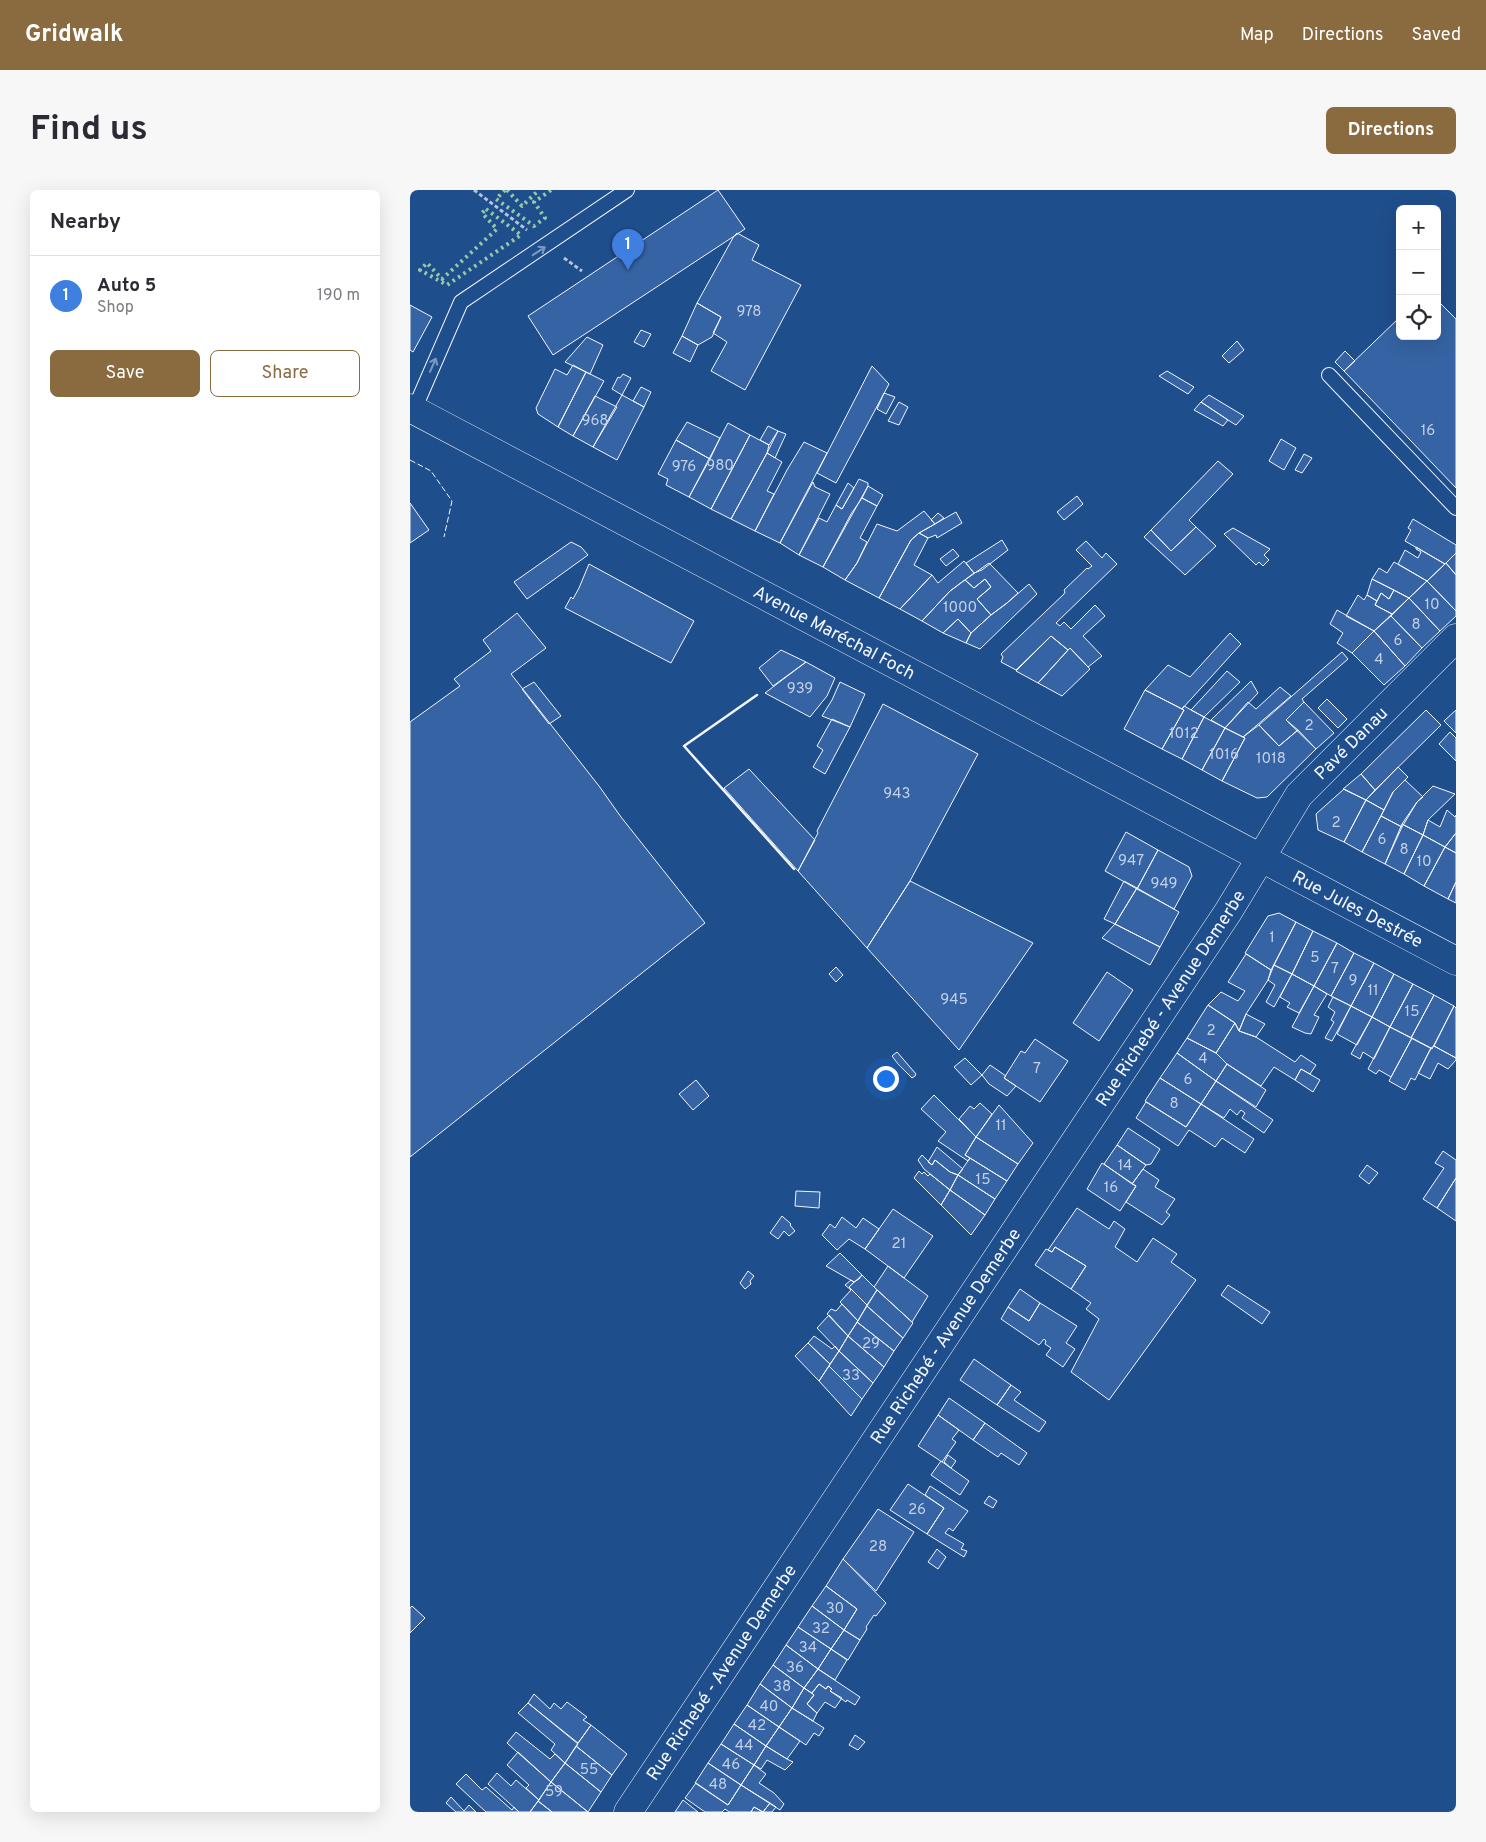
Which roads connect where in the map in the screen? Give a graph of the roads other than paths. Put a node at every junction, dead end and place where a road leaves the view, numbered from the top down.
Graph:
1 (627, 190) edge
2 (1329, 375) dead end
3 (412, 409) edge
4 (1456, 508) edge
5 (1456, 638) edge
6 (1260, 858) junction
7 (1456, 961) edge
8 (628, 1812) edge

3 -> 1 lane
2 - 4 lane
3 - 6 street, Avenue Maréchal Foch
5 - 6 street, Pavé Danau
6 - 7 street, Rue Jules Destrée
6 - 8 street, Rue Richebé - Avenue Demerbe

